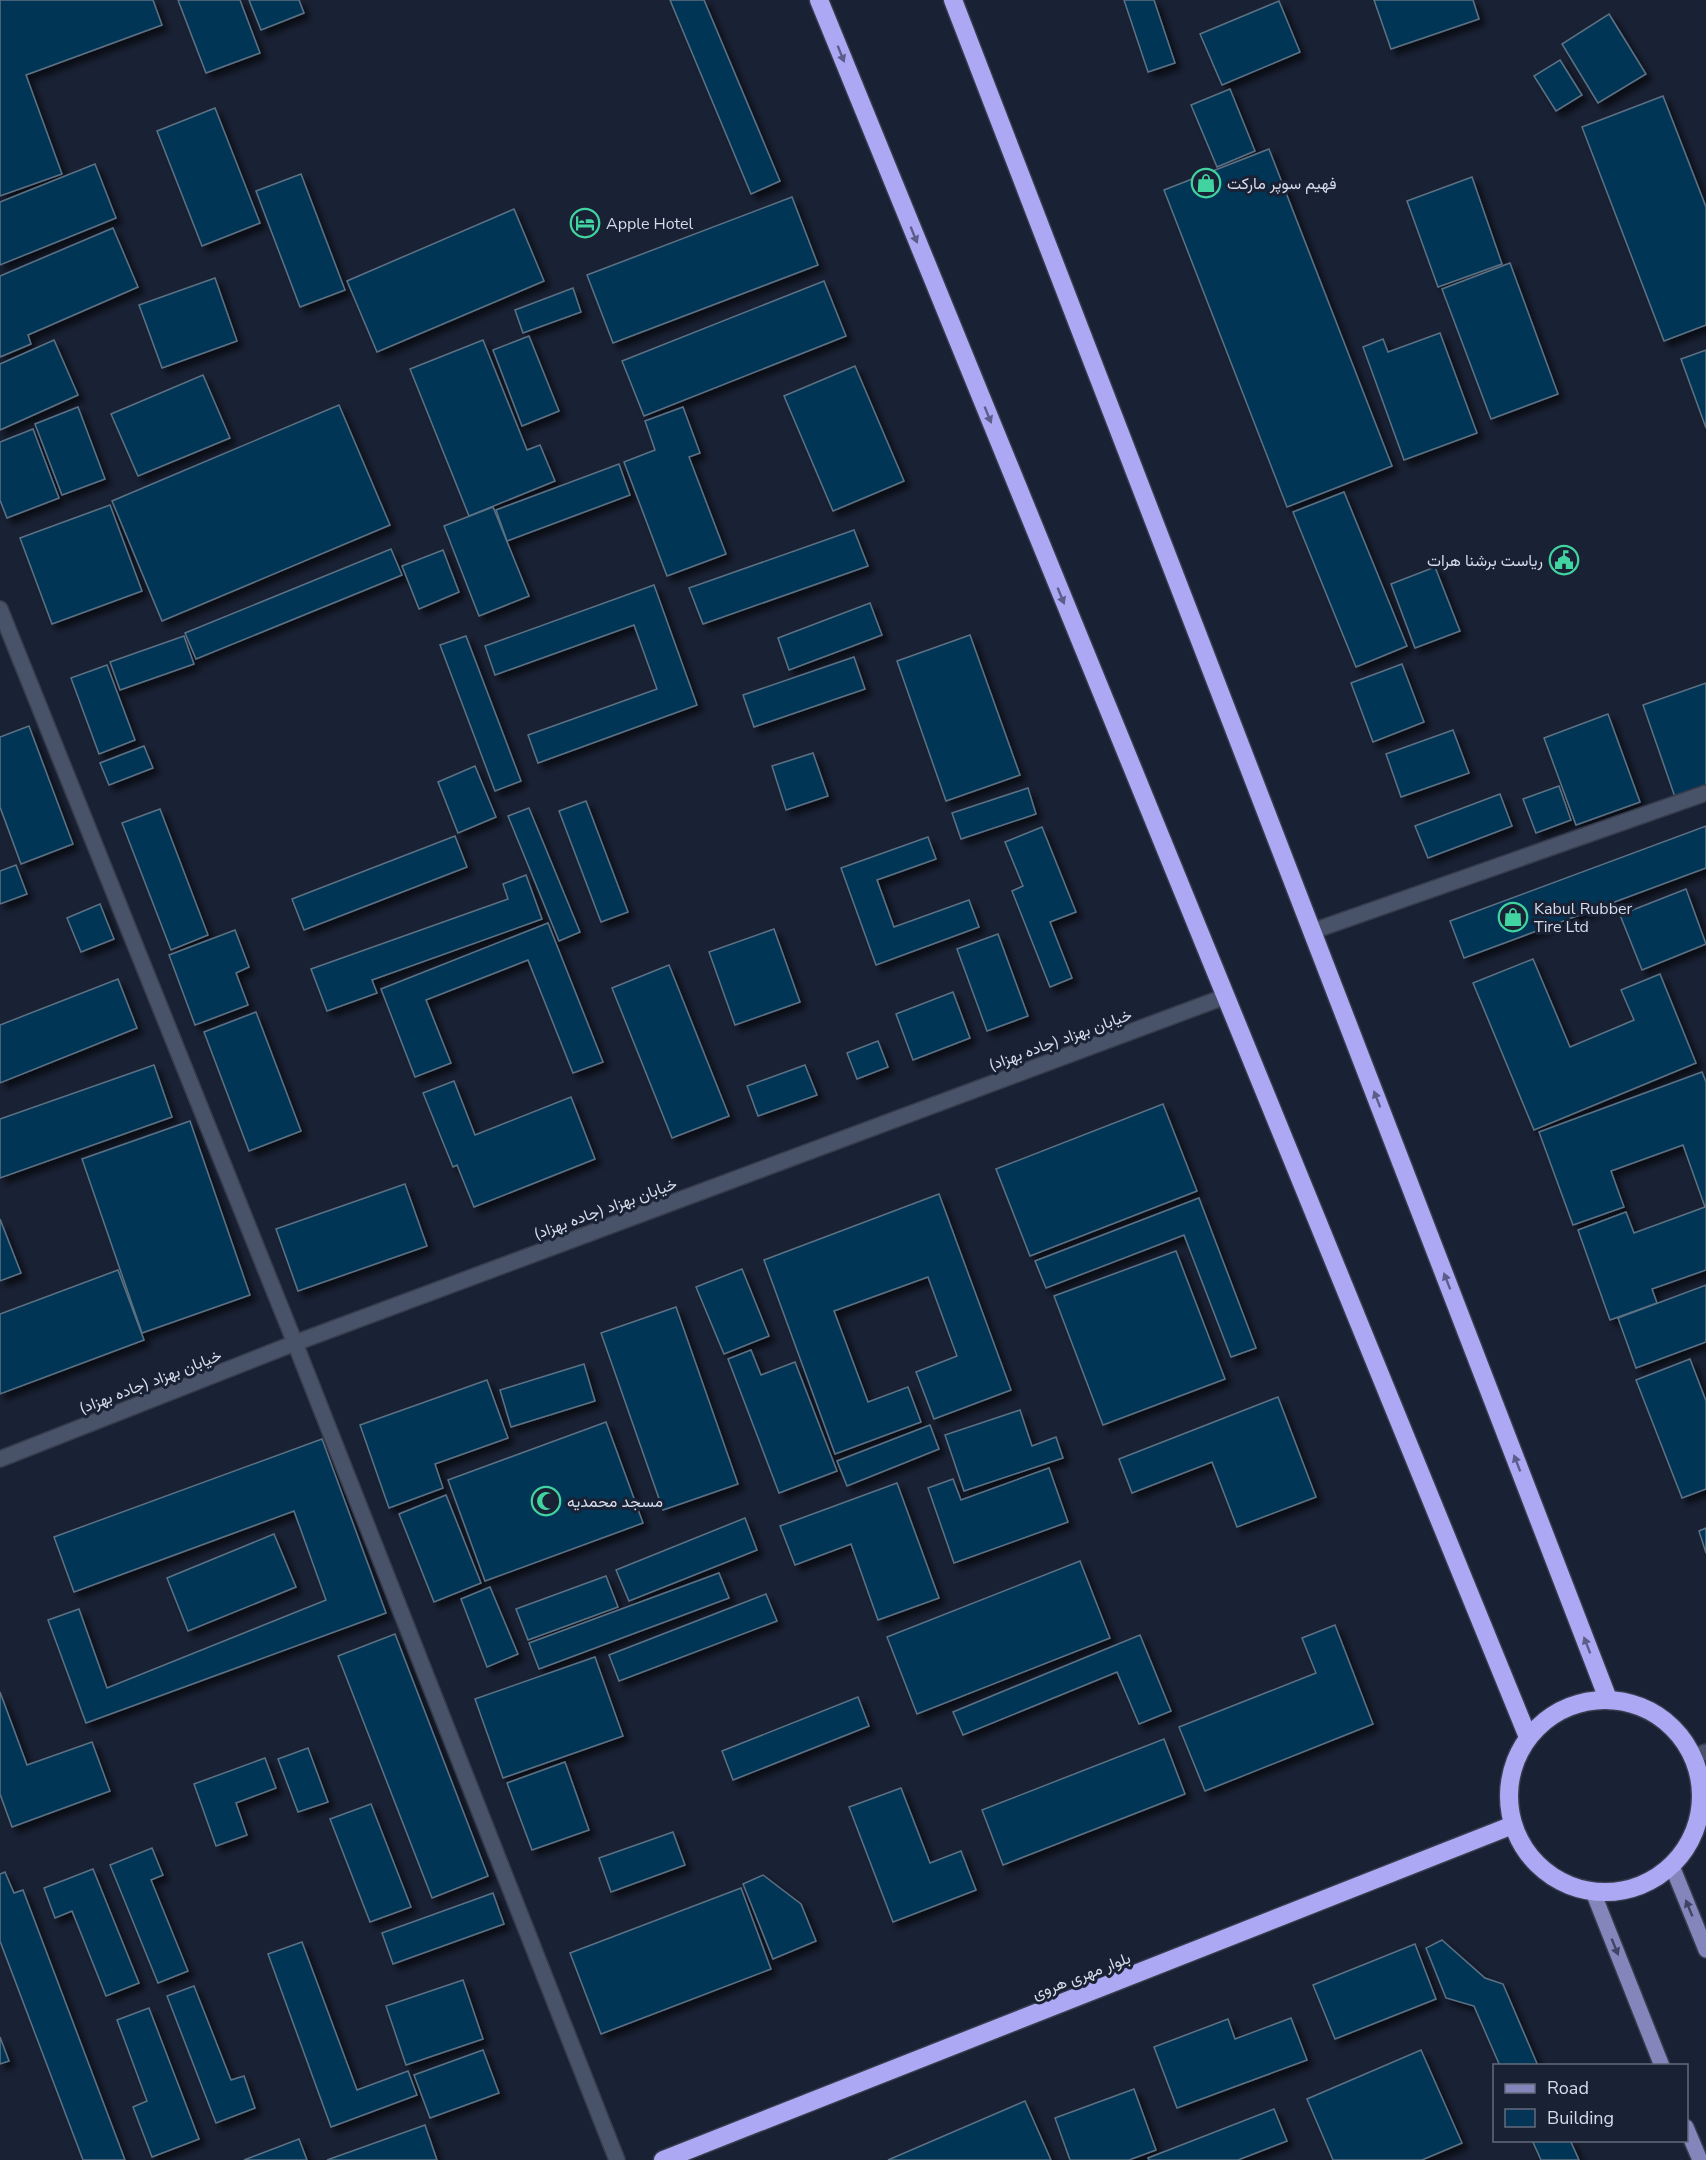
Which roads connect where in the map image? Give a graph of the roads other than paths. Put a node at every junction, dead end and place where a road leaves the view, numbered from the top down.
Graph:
1 (819, 0) edge
2 (954, 0) edge
3 (0, 609) edge
4 (1706, 793) edge
5 (1313, 931) junction
6 (1224, 997) junction
7 (295, 1343) junction
8 (0, 1459) edge
9 (1608, 1700) junction
10 (1528, 1737) junction
11 (1700, 1755) edge
12 (1513, 1825) junction
13 (1672, 1866) junction
14 (1593, 1892) junction
15 (1706, 1950) edge
16 (1661, 2064) edge
17 (1688, 2132) edge
18 (617, 2160) edge
19 (663, 2160) edge
20 (1700, 2160) edge

1 -> 6 highway
2 - 5 highway
3 - 7 street
4 - 5 street
9 -> 5 highway
6 - 7 street, خیابان بهزاد (جاده بهزاد)
6 - 10 highway
7 - 8 street, خیابان بهزاد (جاده بهزاد)
7 - 18 street
9 - 10 highway
9 - 11 highway
10 - 12 highway
11 - 13 highway
12 - 14 highway
12 - 19 highway, بلوار مهری هروی
13 - 14 highway
15 -> 13 main road
14 -> 16 main road
17 - 20 main road

